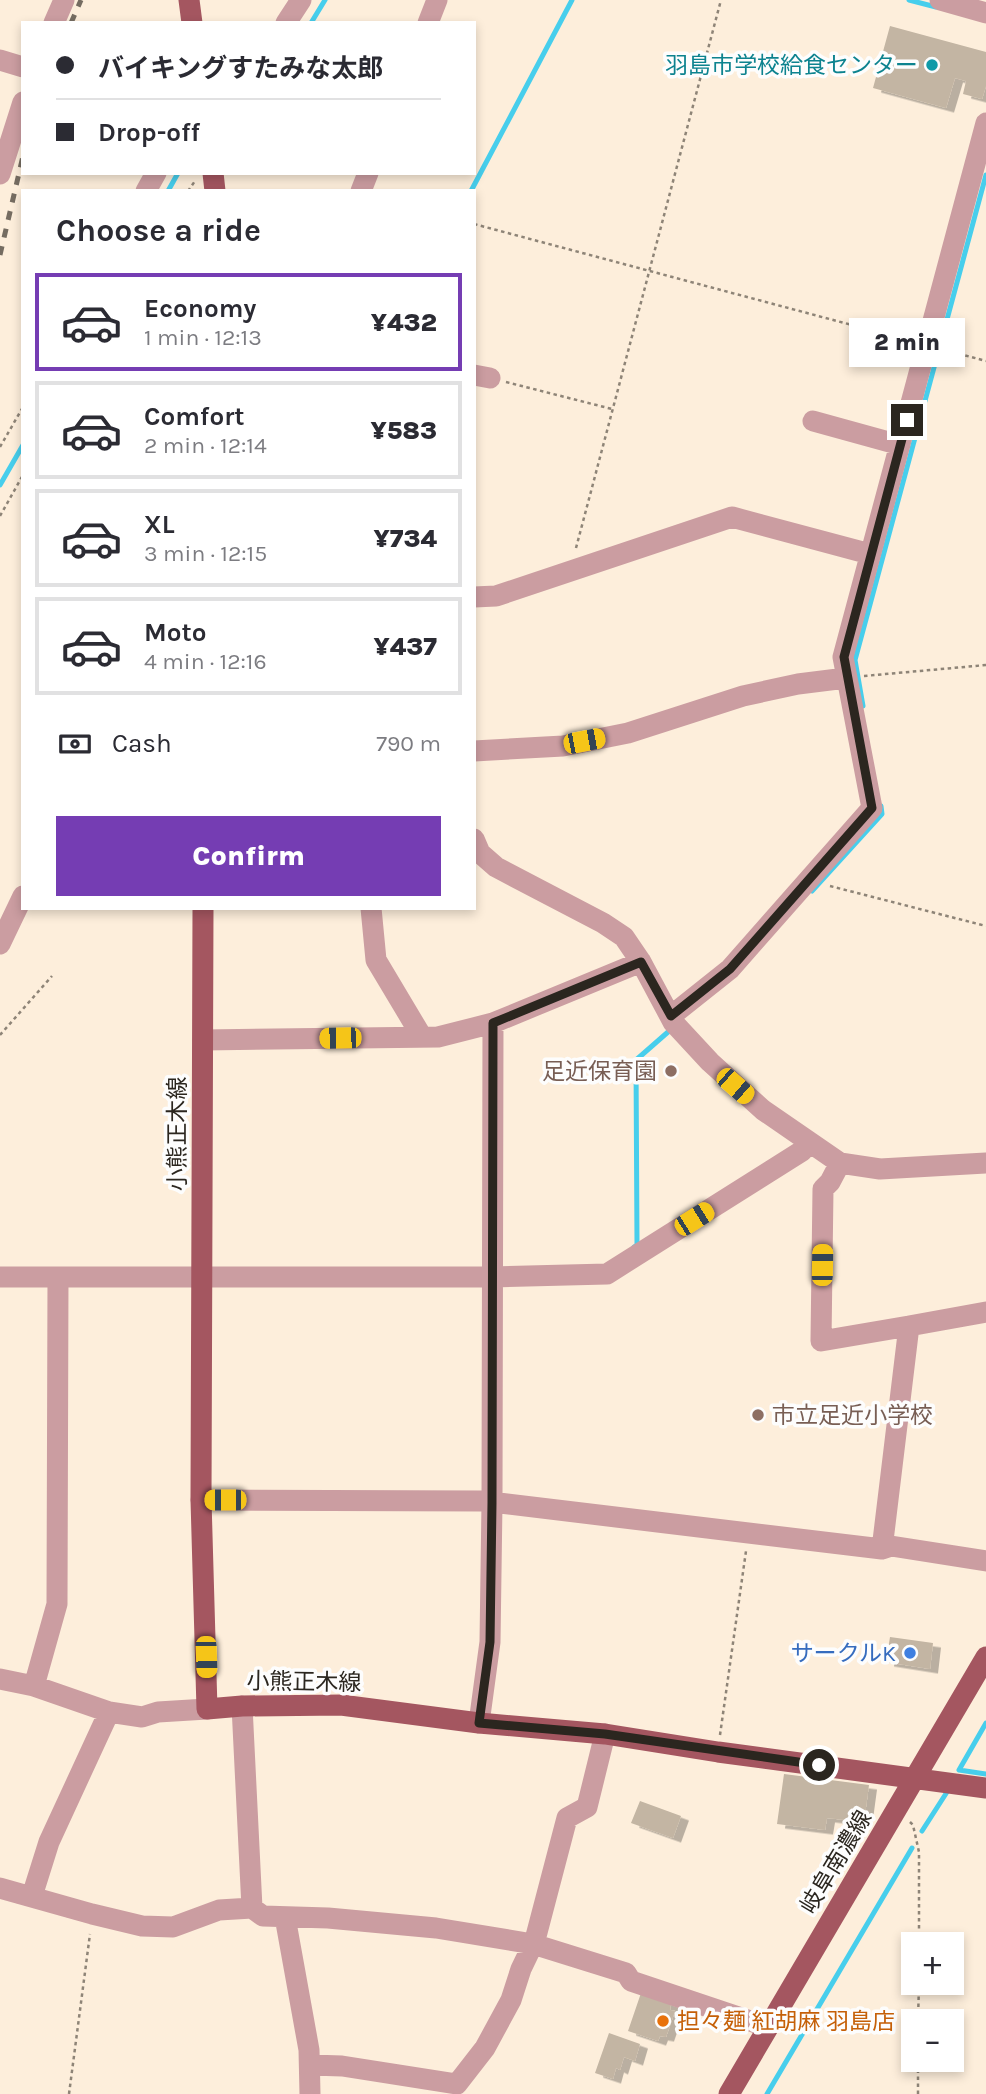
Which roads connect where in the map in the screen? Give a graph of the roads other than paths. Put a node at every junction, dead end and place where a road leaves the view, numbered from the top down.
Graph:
1 (64, 0) edge
2 (189, 0) edge
3 (301, 0) edge
4 (437, 0) edge
5 (940, 0) edge
6 (986, 13) edge
7 (55, 21) edge
8 (192, 21) edge
9 (287, 21) edge
10 (429, 21) edge
11 (0, 60) edge
12 (21, 66) edge
13 (21, 108) edge
14 (986, 123) edge
15 (0, 174) edge
16 (813, 421) dead end
17 (901, 445) junction
18 (870, 554) junction
19 (476, 597) edge
20 (846, 678) junction
21 (476, 751) edge
22 (476, 844) edge
23 (21, 900) edge
24 (203, 910) edge
25 (371, 910) edge
26 (0, 944) edge
27 (641, 962) junction
28 (671, 1016) junction
29 (493, 1023) junction
30 (422, 1037) junction
31 (203, 1040) junction
32 (809, 1143) junction
33 (840, 1163) junction
34 (986, 1163) edge
35 (0, 1277) edge
36 (58, 1277) junction
37 (203, 1277) junction
38 (492, 1277) junction
39 (986, 1312) edge
40 (909, 1326) junction
41 (201, 1500) junction
42 (492, 1503) junction
43 (881, 1549) junction
44 (986, 1561) edge
45 (986, 1657) edge
46 (0, 1679) edge
47 (34, 1686) junction
48 (242, 1706) junction
49 (207, 1709) junction
50 (109, 1712) junction
51 (479, 1723) junction
52 (605, 1734) junction
53 (915, 1777) junction
54 (986, 1788) edge
55 (0, 1888) edge
56 (32, 1896) junction
57 (252, 1908) junction
58 (285, 1917) junction
59 (533, 1944) junction
60 (768, 2027) junction
61 (311, 2065) junction
62 (310, 2094) edge
63 (729, 2094) edge

1 - 7 street
2 - 8 main road
3 - 9 street
4 - 10 street
5 - 6 street
11 - 12 street
13 - 15 street
14 - 17 street
16 - 17 street
17 - 18 street
18 - 19 street
18 - 20 street
20 - 21 street
20 - 28 street
22 - 27 street
23 - 26 street
24 - 31 main road, 小熊正木線
25 - 30 street
27 - 28 street
27 - 29 street
28 - 32 street
29 - 30 street
29 - 38 street
30 - 31 street
31 - 37 main road, 小熊正木線
32 - 33 street
32 - 38 street
33 - 34 street
33 - 40 street
35 - 36 street
36 - 37 street
36 - 47 street
37 - 38 street
37 - 41 main road, 小熊正木線
38 - 42 street
39 - 40 street
40 - 43 street
41 - 42 street
41 - 49 main road, 小熊正木線
42 - 43 street
42 - 51 street
43 - 44 street
45 - 53 main road, 岐阜南濃線
46 - 47 street
47 - 50 street
48 - 49 main road, 小熊正木線
48 - 51 main road, 小熊正木線
48 - 57 street
49 - 50 street
50 - 56 street
51 - 52 main road, 小熊正木線
52 - 53 main road, 小熊正木線
52 - 59 street
53 - 54 main road, 小熊正木線
53 - 60 main road, 岐阜南濃線
55 - 56 street
56 - 57 street
57 - 58 street
58 - 59 street
58 - 61 street
59 - 60 street
59 - 61 street
60 - 63 main road, 岐阜南濃線
61 - 62 street

